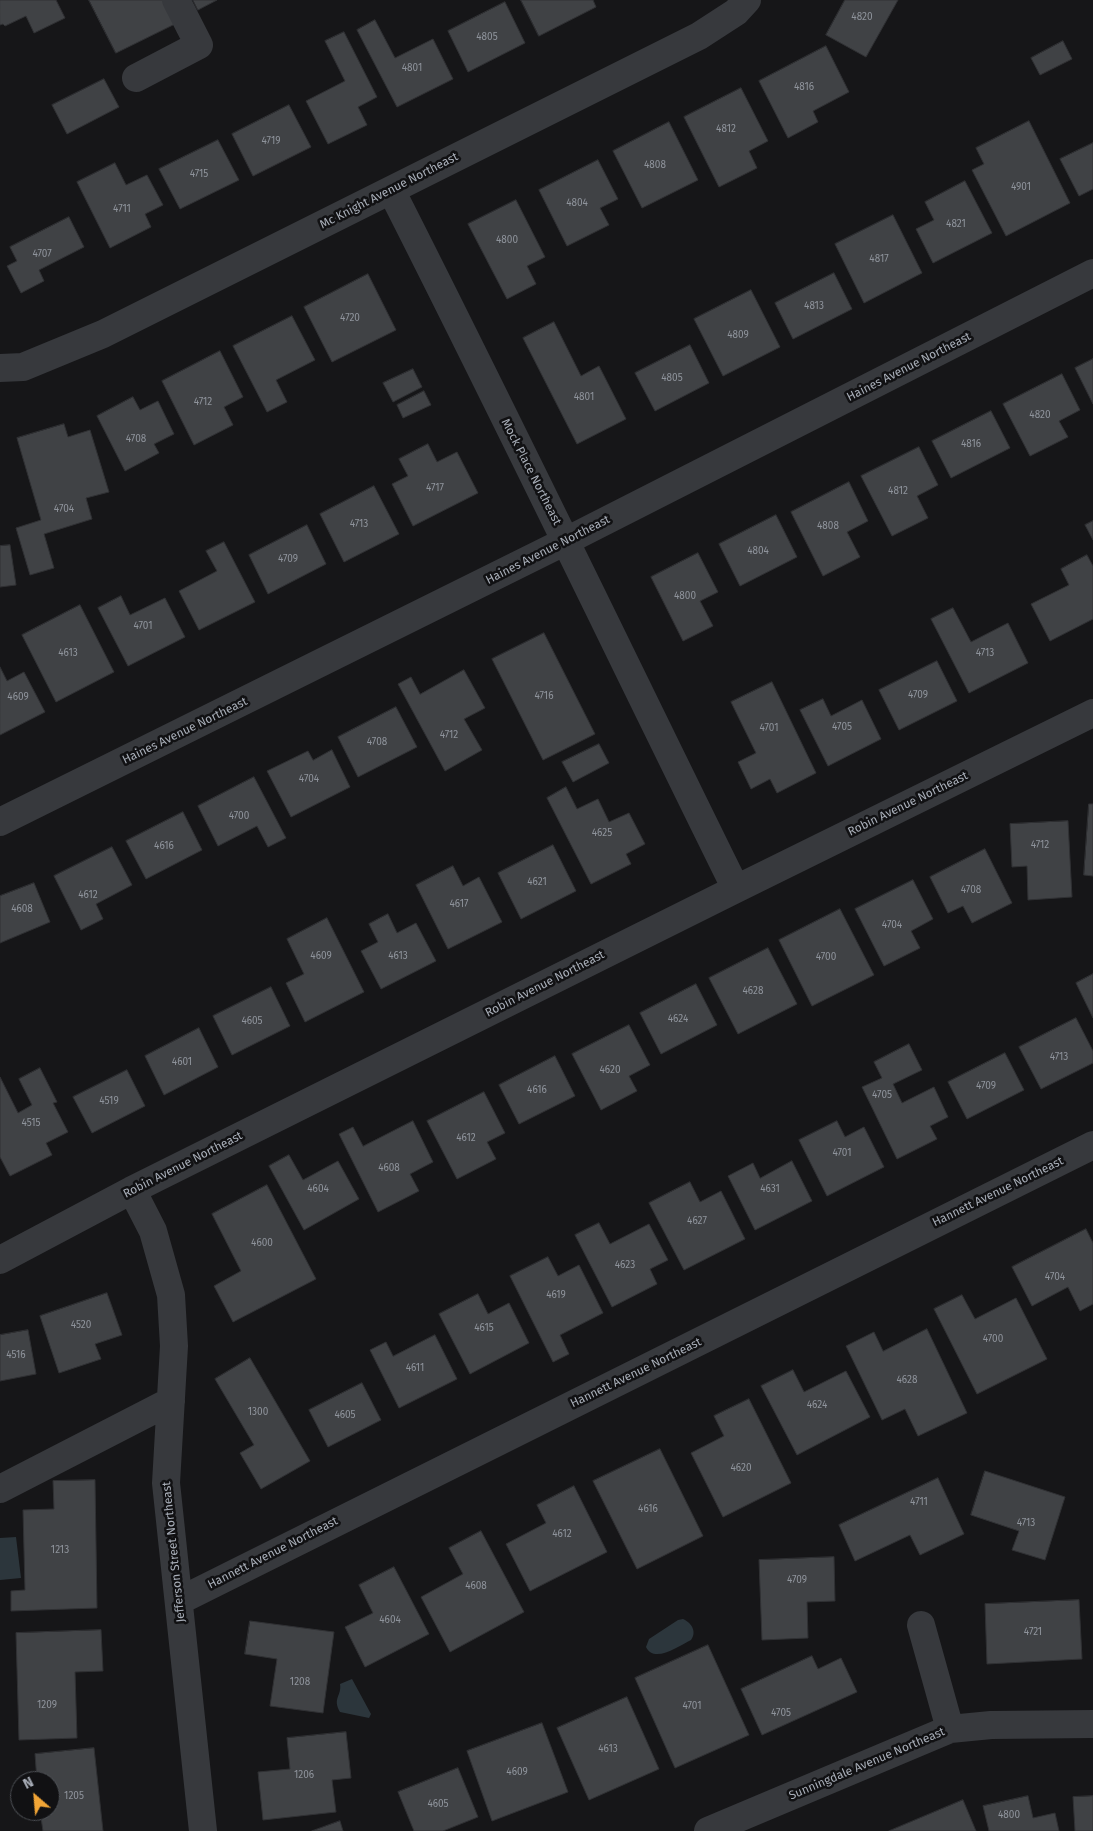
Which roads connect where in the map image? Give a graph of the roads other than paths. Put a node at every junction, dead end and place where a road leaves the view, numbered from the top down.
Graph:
1 (176, 0) edge
2 (747, 0) edge
3 (136, 78) dead end
4 (391, 190) junction
5 (1093, 273) edge
6 (11, 367) edge
7 (566, 541) junction
8 (1093, 712) edge
9 (0, 822) edge
10 (736, 889) junction
11 (1093, 1145) edge
12 (132, 1190) junction
13 (0, 1260) edge
14 (171, 1401) junction
15 (0, 1489) edge
16 (179, 1601) junction
17 (922, 1625) dead end
18 (1093, 1724) edge
19 (950, 1729) junction
20 (203, 1831) edge
21 (708, 1831) edge

1 - 3 street
2 - 4 street, Mc Knight Avenue Northeast
4 - 6 street, Mc Knight Avenue Northeast
4 - 7 street, Mock Place Northeast
5 - 7 street, Haines Avenue Northeast
7 - 9 street, Haines Avenue Northeast
7 - 10 street, Mock Place Northeast
8 - 10 street, Robin Avenue Northeast
10 - 12 street, Robin Avenue Northeast
11 - 16 street, Hannett Avenue Northeast
12 - 13 street, Robin Avenue Northeast
12 - 14 street, Jefferson Street Northeast
14 - 15 street
14 - 16 street, Jefferson Street Northeast
16 - 20 street, Jefferson Street Northeast
17 - 19 street
18 - 19 street, Sunningdale Avenue Northeast
19 - 21 street, Sunningdale Avenue Northeast

